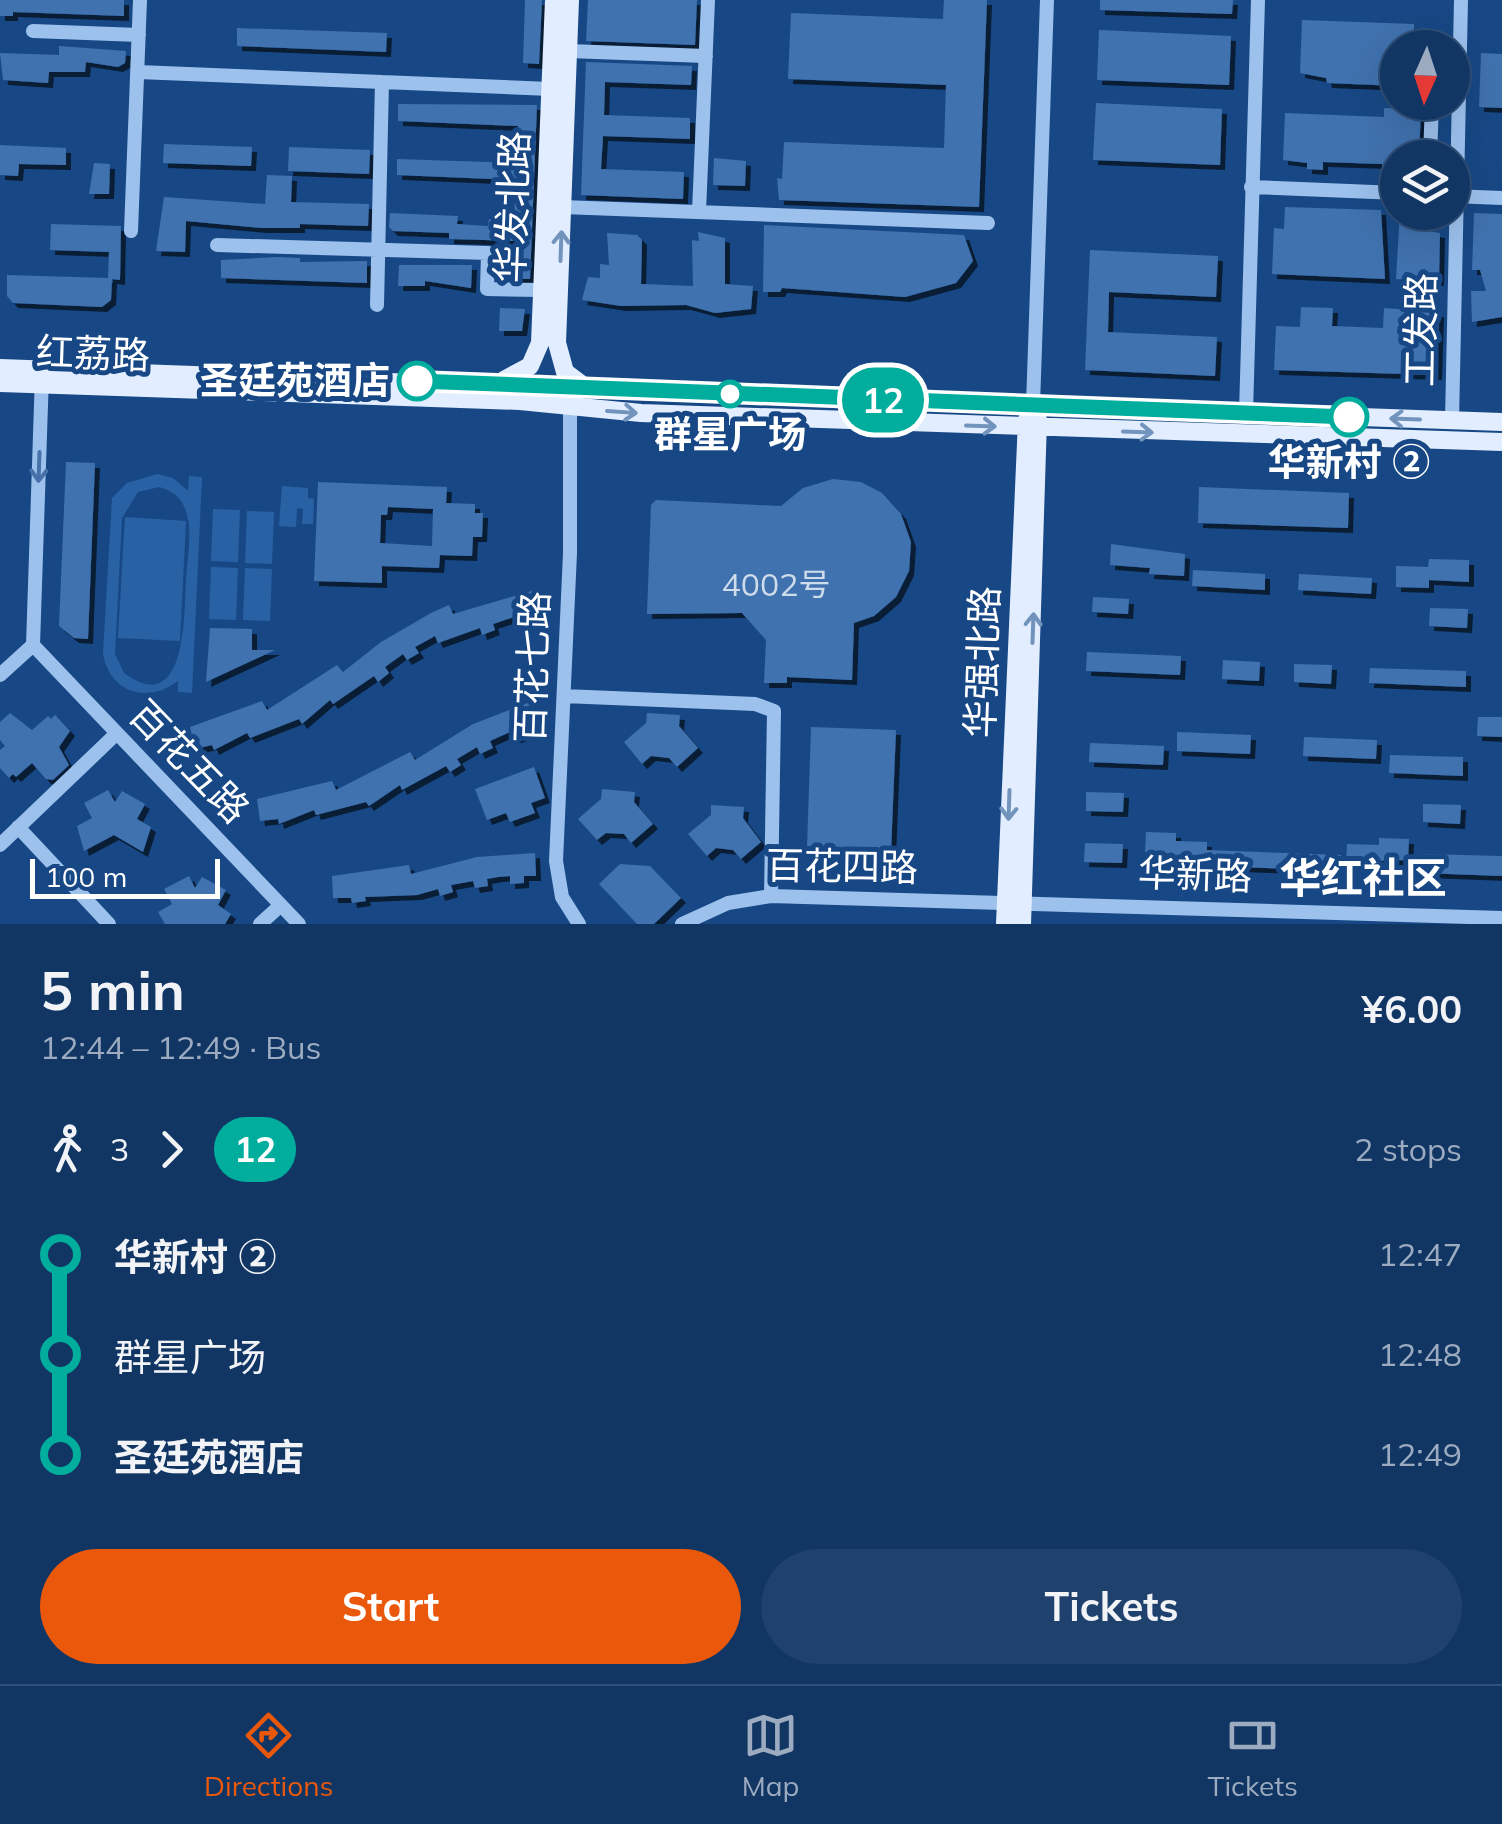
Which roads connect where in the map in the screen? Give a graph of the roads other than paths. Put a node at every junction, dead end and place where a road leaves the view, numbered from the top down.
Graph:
1 (140, 0) edge
2 (554, 0) edge
3 (570, 0) edge
4 (708, 0) edge
5 (1047, 0) edge
6 (1258, 0) edge
7 (1460, 0) edge
8 (33, 31) dead end
9 (139, 35) junction
10 (568, 51) junction
11 (706, 56) junction
12 (138, 72) junction
13 (382, 82) junction
14 (550, 88) junction
15 (1456, 140) edge
16 (1251, 188) junction
17 (1380, 193) edge
18 (1470, 197) edge
19 (1502, 198) edge
20 (562, 207) junction
21 (699, 212) junction
22 (988, 223) dead end
23 (1454, 230) edge
24 (131, 231) dead end
25 (216, 246) dead end
26 (378, 250) junction
27 (542, 290) junction
28 (377, 305) dead end
29 (0, 368) edge
30 (42, 377) junction
31 (0, 383) edge
32 (486, 383) junction
33 (590, 388) junction
34 (1032, 405) junction
35 (570, 406) junction
36 (1246, 413) junction
37 (1452, 420) junction
38 (1502, 422) edge
39 (1032, 428) junction
40 (1502, 442) edge
41 (33, 644) junction
42 (0, 675) edge
43 (564, 696) junction
44 (117, 733) junction
45 (18, 828) junction
46 (0, 845) edge
47 (772, 896) junction
48 (1014, 902) junction
49 (281, 905) junction
50 (1502, 918) edge
51 (701, 919) edge
52 (109, 924) edge
53 (260, 924) edge
54 (299, 924) edge
55 (579, 924) edge
56 (682, 924) edge
57 (1005, 924) edge
58 (1022, 924) edge

1 - 9 street
2 - 14 main road, 华发北路
3 - 10 main road, 华发北路
4 - 11 street
5 - 34 street, 华强北路
6 - 16 street
7 - 15 street, 工发路
8 - 9 street
9 - 12 street
10 - 11 street
10 - 20 main road, 华发北路
11 - 21 street
12 - 13 street
12 - 24 street
13 - 14 street
13 - 26 street
14 - 27 main road, 华发北路
16 - 17 street
16 - 36 street
18 - 19 street
20 - 21 street
33 -> 20 main road, 华发北路
21 - 22 street
23 - 37 street, 工发路
25 - 26 street
26 - 27 street
26 - 28 street
27 - 32 main road, 华发北路
29 - 30 main road, 红荔路
30 - 31 main road, 红荔路
30 - 32 main road, 红荔路
30 - 35 main road, 红荔路
30 -> 41 street
32 - 33 main road, 红荔路
33 - 34 main road, 红荔路
34 - 36 main road, 红荔路
34 - 39 main road, 华强北路
35 -> 39 main road, 红荔路
35 - 43 street, 百花七路
37 -> 36 main road, 红荔路
37 - 38 main road, 红荔路
39 -> 40 main road, 红荔路
39 - 48 main road, 华强北路
41 - 42 street
41 - 44 street, 百花五路
43 - 47 street
43 - 55 street, 百花七路
44 - 45 street
44 - 49 street, 百花五路
45 - 46 street
45 - 52 street
47 - 48 street, 百花四路
47 - 51 street, 百花四路
48 - 50 street, 华新路
48 - 57 main road, 华强北路
48 - 58 main road, 华强北路
49 - 53 street
49 - 54 street, 百花五路
51 - 56 street, 百花四路

